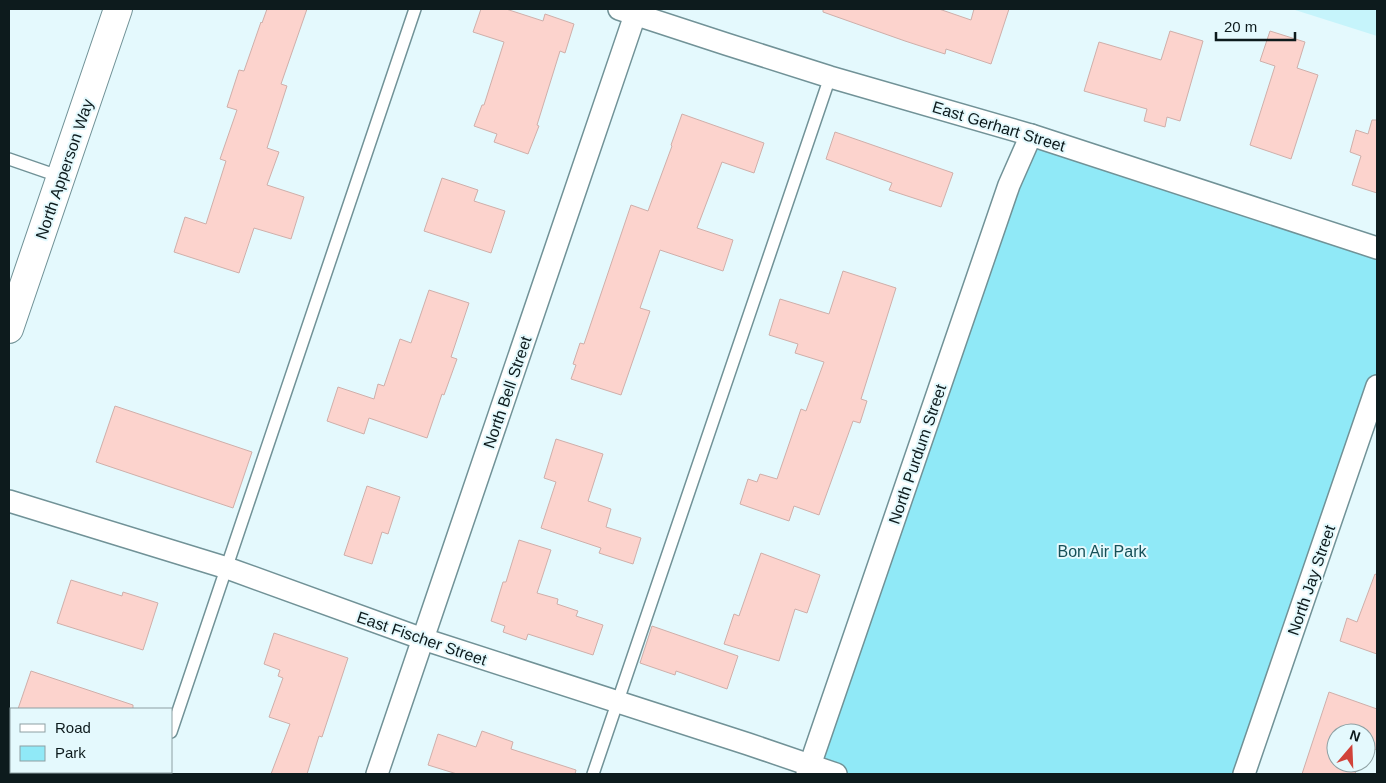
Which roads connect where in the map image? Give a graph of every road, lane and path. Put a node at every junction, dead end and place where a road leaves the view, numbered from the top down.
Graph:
1 (118, 9) edge
2 (416, 9) edge
3 (630, 11) edge
4 (830, 77) junction
5 (1031, 135) junction
6 (9, 159) edge
7 (61, 177) junction
8 (1377, 248) edge
9 (9, 329) edge
10 (1377, 386) edge
11 (9, 501) edge
12 (227, 568) junction
13 (423, 640) junction
14 (617, 703) junction
15 (172, 729) edge
16 (808, 770) edge
17 (376, 774) edge
18 (593, 774) edge
19 (836, 774) edge
20 (1244, 774) edge

1 - 7 main road, North Apperson Way
2 - 12 lane
3 - 4 street, East Gerhart Street
3 - 13 street, North Bell Street
4 - 5 street, East Gerhart Street
4 - 14 lane
5 - 8 street, East Gerhart Street
5 - 16 street, North Purdum Street
6 - 7 lane
7 - 9 main road, North Apperson Way
10 - 20 street, North Jay Street
11 - 12 street, East Fischer Street
12 - 13 street, East Fischer Street
12 - 15 lane
13 - 14 street, East Fischer Street
13 - 17 street, North Bell Street
14 - 16 street, East Fischer Street
14 - 18 lane
16 - 19 street, East Fischer Street

